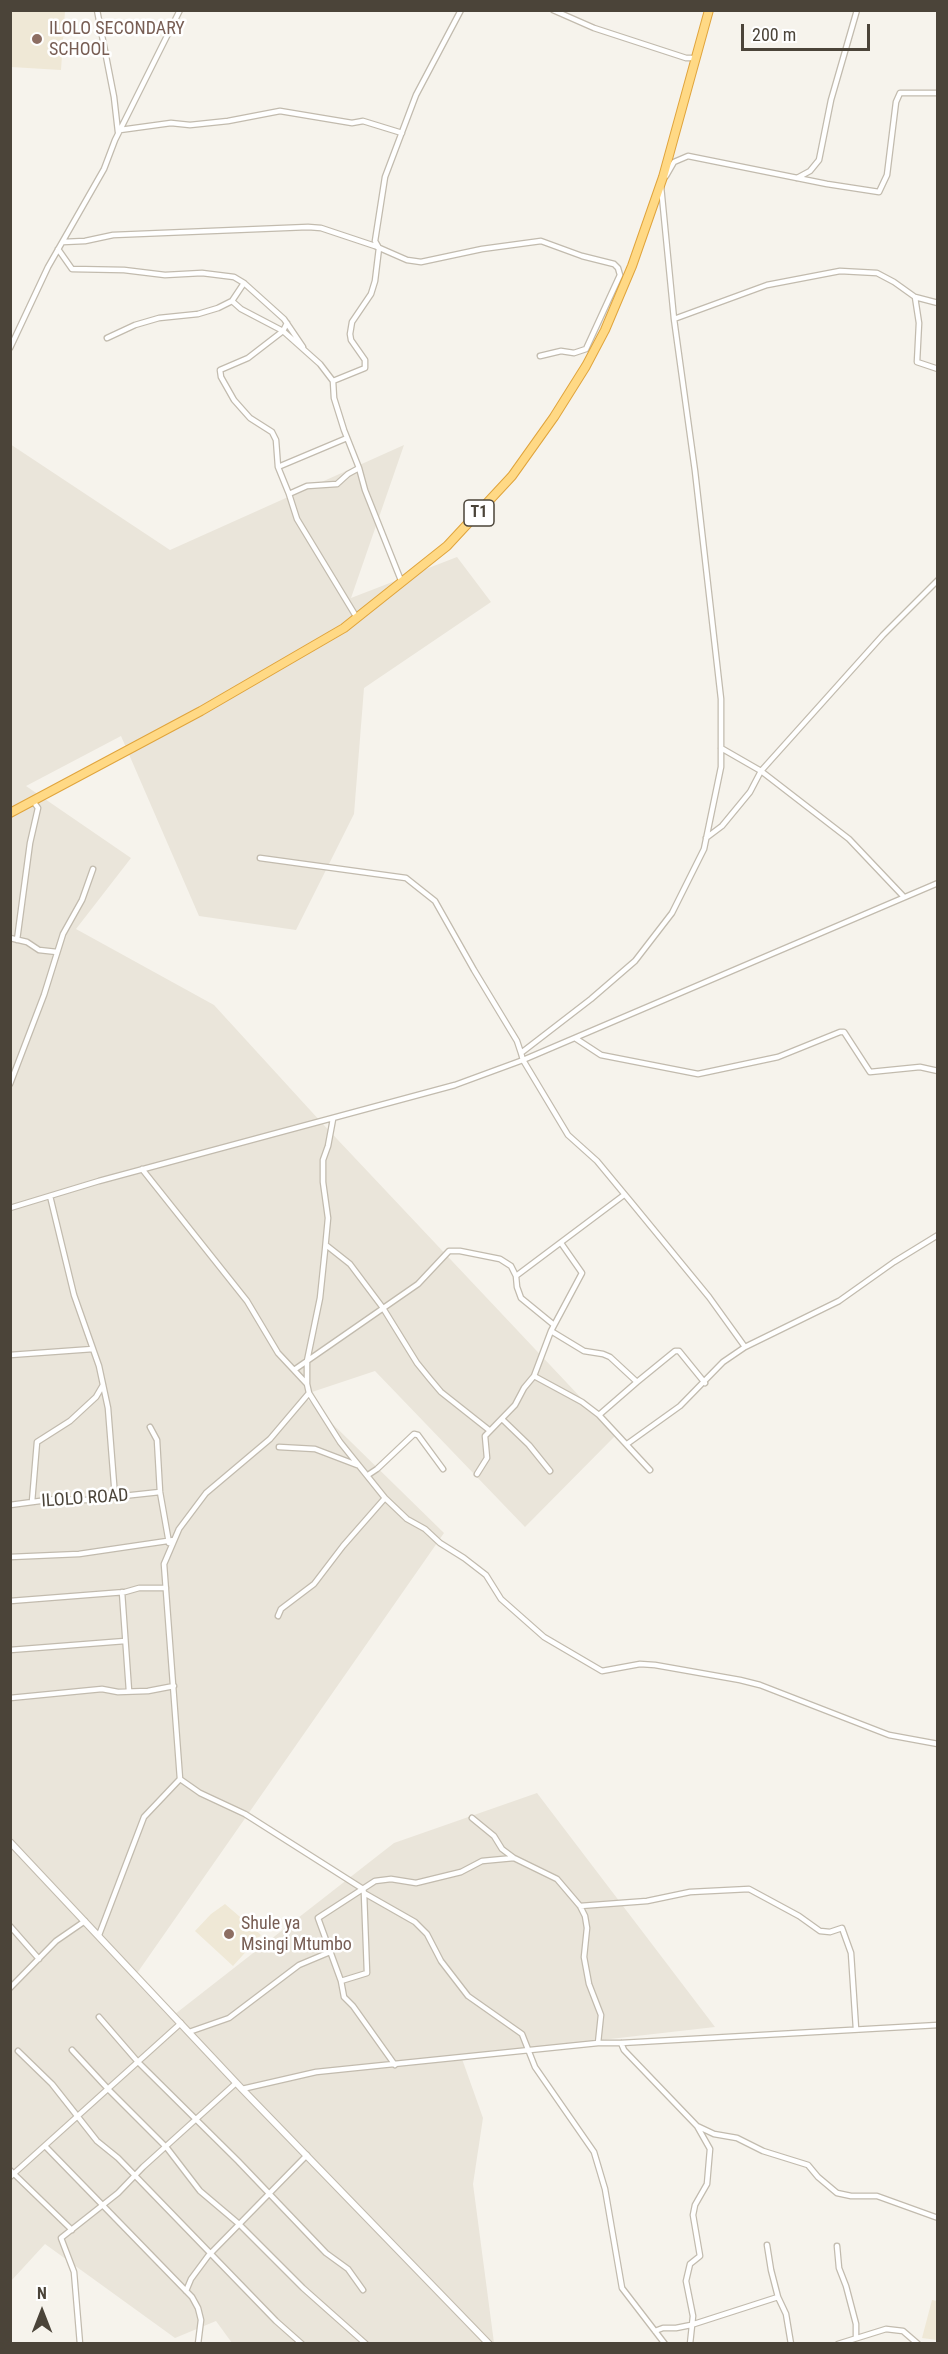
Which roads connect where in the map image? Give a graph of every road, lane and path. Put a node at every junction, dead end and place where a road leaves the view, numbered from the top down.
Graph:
1 (97, 10) edge
2 (180, 10) edge
3 (461, 10) edge
4 (553, 10) edge
5 (709, 10) edge
6 (857, 10) edge
7 (696, 58) junction
8 (938, 93) edge
9 (119, 133) junction
10 (402, 133) junction
11 (797, 178) junction
12 (661, 183) junction
13 (662, 194) junction
14 (63, 242) junction
15 (379, 248) junction
16 (58, 249) junction
17 (244, 283) junction
18 (915, 297) junction
19 (232, 301) junction
20 (938, 303) edge
21 (674, 319) junction
22 (287, 323) junction
23 (283, 331) junction
24 (107, 338) dead end
25 (10, 348) edge
26 (307, 352) junction
27 (540, 357) dead end
28 (938, 369) edge
29 (333, 381) junction
30 (347, 438) junction
31 (278, 467) junction
32 (359, 468) junction
33 (289, 494) junction
34 (938, 580) edge
35 (402, 583) junction
36 (932, 586) junction
37 (938, 591) edge
38 (357, 618) junction
39 (721, 748) junction
40 (761, 771) junction
41 (33, 801) junction
42 (10, 813) edge
43 (706, 837) junction
44 (260, 858) dead end
45 (93, 869) dead end
46 (938, 883) edge
47 (904, 897) junction
48 (10, 938) edge
49 (17, 940) junction
50 (57, 952) junction
51 (575, 1038) junction
52 (521, 1053) junction
53 (523, 1060) junction
54 (938, 1071) edge
55 (10, 1084) edge
56 (333, 1119) junction
57 (142, 1169) junction
58 (624, 1195) junction
59 (50, 1196) junction
60 (10, 1208) edge
61 (938, 1235) edge
62 (561, 1243) junction
63 (326, 1245) junction
64 (516, 1276) junction
65 (383, 1308) junction
66 (554, 1325) junction
67 (551, 1331) junction
68 (745, 1347) junction
69 (93, 1349) junction
70 (10, 1355) edge
71 (308, 1361) junction
72 (294, 1370) junction
73 (534, 1376) junction
74 (637, 1382) junction
75 (705, 1383) junction
76 (307, 1384) junction
77 (103, 1385) junction
78 (309, 1393) junction
79 (598, 1415) junction
80 (502, 1419) junction
81 (150, 1427) dead end
82 (489, 1430) junction
83 (627, 1444) junction
84 (279, 1448) dead end
85 (360, 1466) junction
86 (443, 1469) dead end
87 (650, 1470) dead end
88 (550, 1471) dead end
89 (477, 1474) dead end
90 (368, 1475) junction
91 (160, 1492) junction
92 (115, 1497) junction
93 (386, 1498) junction
94 (32, 1503) junction
95 (10, 1505) edge
96 (171, 1541) junction
97 (10, 1557) edge
98 (166, 1588) junction
99 (123, 1592) junction
100 (10, 1601) edge
101 (278, 1616) dead end
102 (125, 1641) junction
103 (10, 1650) edge
104 (174, 1686) junction
105 (129, 1690) junction
106 (10, 1698) edge
107 (938, 1744) edge
108 (180, 1779) junction
109 (472, 1818) dead end
110 (10, 1842) edge
111 (514, 1858) junction
112 (363, 1891) junction
113 (580, 1906) junction
114 (85, 1921) junction
115 (10, 1926) edge
116 (99, 1935) junction
117 (330, 1952) junction
118 (39, 1959) junction
119 (341, 1981) junction
120 (10, 1988) edge
121 (99, 2017) dead end
122 (181, 2023) junction
123 (938, 2025) edge
124 (856, 2029) junction
125 (189, 2032) junction
126 (598, 2043) junction
127 (621, 2043) junction
128 (72, 2050) dead end
129 (18, 2051) dead end
130 (529, 2051) junction
131 (138, 2062) junction
132 (395, 2066) junction
133 (239, 2086) junction
134 (107, 2088) junction
135 (76, 2117) junction
136 (196, 2120) junction
137 (697, 2126) junction
138 (45, 2146) junction
139 (167, 2148) junction
140 (307, 2155) junction
141 (12, 2174) edge
142 (135, 2176) junction
143 (269, 2193) junction
144 (105, 2205) junction
145 (938, 2218) edge
146 (239, 2224) junction
147 (72, 2230) junction
148 (767, 2245) dead end
149 (837, 2246) dead end
150 (210, 2254) junction
151 (363, 2290) dead end
152 (186, 2291) junction
153 (778, 2297) junction
154 (691, 2325) junction
155 (656, 2331) junction
156 (856, 2338) junction
157 (80, 2343) edge
158 (198, 2343) edge
159 (302, 2343) edge
160 (366, 2343) edge
161 (489, 2343) edge
162 (665, 2343) edge
163 (690, 2343) edge
164 (791, 2343) edge
165 (838, 2343) edge
166 (918, 2343) edge

1 - 9 street
2 - 9 street
3 - 10 street
4 - 7 street
5 - 7 highway, T1
6 - 11 street
7 - 12 highway, T1
8 - 11 street
9 - 10 street
9 - 14 street
10 - 15 street
11 - 13 street
12 - 13 street
12 - 35 highway, T1
13 - 21 street
14 - 15 street
14 - 16 street
15 - 27 street
15 - 29 street
16 - 17 street
16 - 25 street
17 - 19 street
17 - 22 street
18 - 20 street
18 - 21 street
18 - 28 street
19 - 23 street
19 - 24 street
21 - 39 street
22 - 23 street
22 - 26 street
23 - 26 street
23 - 31 street
26 - 29 street
29 - 30 street
30 - 31 street
30 - 32 street
31 - 33 street
32 - 33 street
32 - 35 street
33 - 38 street
34 - 36 street
35 - 38 highway, T1
36 - 37 street
36 - 40 street
38 - 41 highway, T1
39 - 40 street
39 - 43 street
40 - 43 street
40 - 47 street
41 - 42 highway, T1
41 - 49 street
43 - 52 street
44 - 52 street
45 - 50 street
46 - 47 street
47 - 51 street
48 - 49 street
49 - 50 street
50 - 55 street
51 - 53 street
51 - 54 street
52 - 53 street
53 - 56 street
53 - 58 street
56 - 57 street
56 - 63 street
57 - 59 street
57 - 72 street
58 - 62 street
58 - 68 street
59 - 60 street
59 - 69 street
61 - 68 street
62 - 64 street
62 - 66 street
63 - 65 street
63 - 71 street
64 - 65 street
64 - 66 street
65 - 71 street
65 - 82 street
66 - 67 street
67 - 73 street
67 - 74 street
68 - 75 street
69 - 70 street
69 - 77 street
71 - 72 street
71 - 76 street
72 - 76 street
73 - 79 street
73 - 80 street
74 - 75 street
74 - 79 street
75 - 83 street
76 - 78 street
77 - 92 street
77 - 94 street
78 - 85 street
78 - 96 street
79 - 83 street
80 - 82 street
80 - 88 street
81 - 91 street
82 - 89 street
83 - 87 street
84 - 85 street
85 - 90 street
86 - 90 street
90 - 93 street
91 - 92 street, ILOLO ROAD
91 - 96 street
92 - 94 street, ILOLO ROAD
93 - 101 street
93 - 107 street
94 - 95 street, ILOLO ROAD
96 - 97 street
96 - 98 street
98 - 99 street
98 - 104 street
99 - 100 street
99 - 102 street
102 - 103 street
102 - 105 street
104 - 105 street
104 - 108 street
105 - 106 street
108 - 112 street
108 - 116 street
109 - 111 street
110 - 114 street
111 - 112 street
111 - 113 street
112 - 117 street
112 - 119 street
112 - 130 street
113 - 124 street
113 - 126 street
114 - 116 street
114 - 118 street
115 - 118 street
116 - 122 street
117 - 119 street
117 - 125 street
118 - 120 street
119 - 132 street
121 - 131 street
122 - 125 street
122 - 131 street
123 - 124 street
124 - 127 street
125 - 133 street
126 - 127 street
126 - 130 street
127 - 137 street
128 - 134 street
129 - 135 street
130 - 132 street
130 - 155 street
131 - 134 street
131 - 136 street
132 - 133 street
133 - 136 street
133 - 140 street
134 - 135 street
134 - 139 street
135 - 138 street
135 - 142 street
136 - 139 street
136 - 143 street
137 - 145 street
137 - 154 street
138 - 141 street
138 - 144 street
139 - 142 street
139 - 146 street
140 - 143 street
140 - 161 street
141 - 147 street
142 - 144 street
142 - 150 street
143 - 146 street
143 - 151 street
144 - 147 street
144 - 152 street
146 - 150 street
146 - 160 street
147 - 157 street
148 - 153 street
149 - 156 street
150 - 152 street
150 - 159 street
152 - 158 street
153 - 154 street
153 - 164 street
154 - 155 street
154 - 163 street
155 - 162 street
156 - 165 street
156 - 166 street

